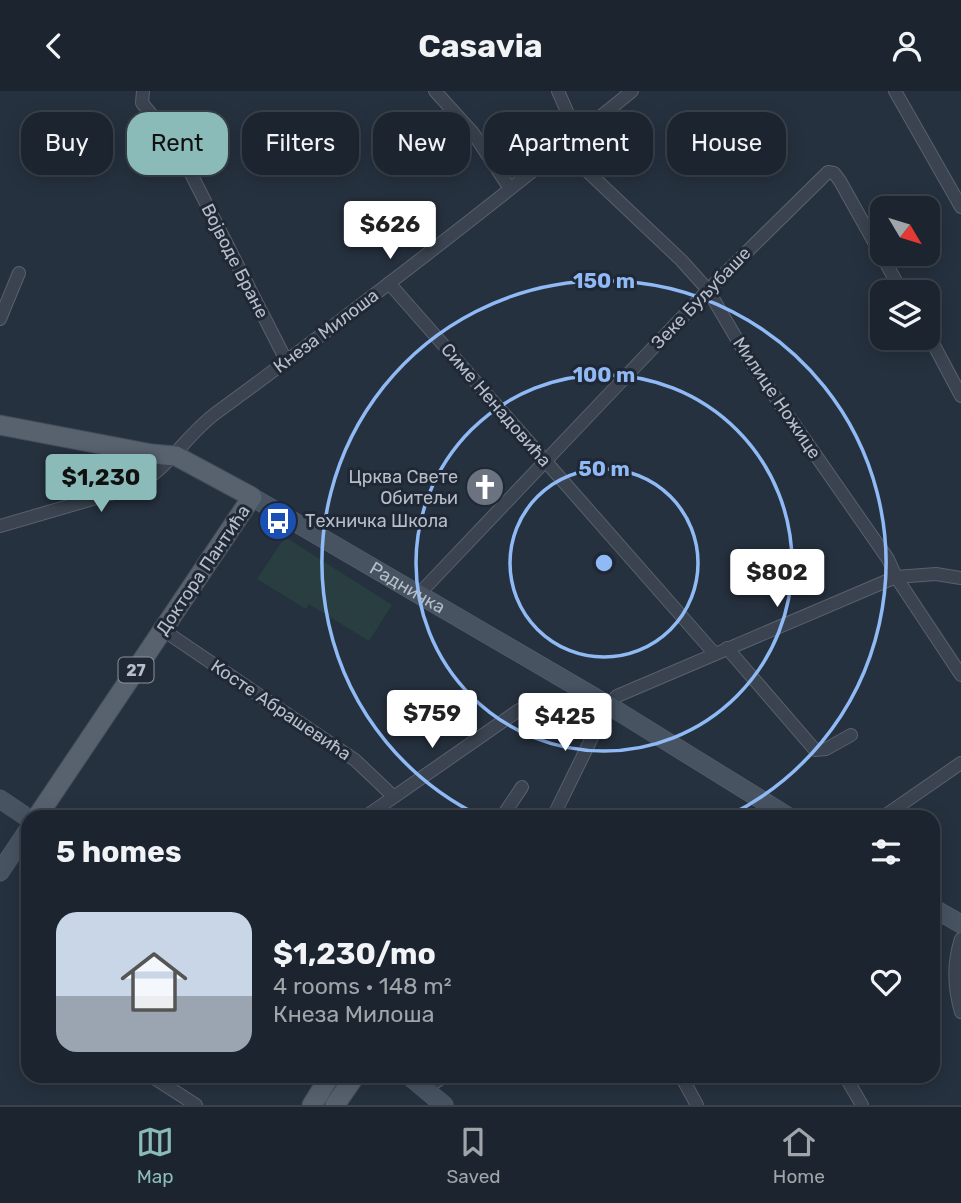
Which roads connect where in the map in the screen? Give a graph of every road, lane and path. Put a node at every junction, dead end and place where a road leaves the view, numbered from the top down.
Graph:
1 (143, 91) edge
2 (435, 91) edge
3 (558, 91) edge
4 (632, 91) edge
5 (895, 91) edge
6 (567, 112) edge
7 (605, 112) edge
8 (525, 175) edge
9 (591, 175) edge
10 (509, 187) junction
11 (961, 207) edge
12 (19, 273) dead end
13 (895, 280) edge
14 (389, 283) junction
15 (708, 290) junction
16 (0, 319) edge
17 (937, 350) edge
18 (287, 362) junction
19 (961, 396) edge
20 (0, 425) edge
21 (176, 456) junction
22 (545, 461) junction
23 (252, 497) junction
24 (0, 526) edge
25 (896, 577) junction
26 (961, 578) edge
27 (420, 593) junction
28 (163, 630) junction
29 (727, 648) junction
30 (714, 653) junction
31 (961, 675) edge
32 (608, 705) junction
33 (519, 710) dead end
34 (851, 735) dead end
35 (961, 764) edge
36 (522, 787) dead end
37 (393, 796) junction
38 (0, 799) edge
39 (42, 810) edge
40 (374, 810) edge
41 (507, 810) edge
42 (557, 810) edge
43 (778, 810) edge
44 (893, 810) edge
45 (21, 813) edge
46 (21, 840) edge
47 (0, 872) edge
48 (940, 912) edge
49 (961, 924) edge
50 (961, 939) edge
51 (961, 1012) edge
52 (162, 1083) edge
53 (326, 1083) edge
54 (350, 1083) edge
55 (417, 1083) edge
56 (434, 1083) edge
57 (685, 1083) edge
58 (849, 1083) edge
59 (424, 1089) junction
60 (196, 1105) edge
61 (312, 1105) edge
62 (335, 1105) edge
63 (444, 1105) edge
64 (697, 1105) edge
65 (862, 1105) edge

1 - 18 street, Војводе Бране
2 - 10 street
3 - 6 street
4 - 7 street, Кнеза Милоша
5 - 11 street
8 - 10 street, Кнеза Милоша
9 - 15 street, Милице Ножице
10 - 14 street, Кнеза Милоша
12 - 16 street
13 - 15 street, Зеке Буљубаше
14 - 18 street, Кнеза Милоша
14 - 22 street, Симе Ненадовића
15 - 22 street, Зеке Буљубаше
15 - 25 street, Милице Ножице
17 - 19 street
18 - 21 street, Кнеза Милоша
20 - 21 main road, Радничка
21 - 23 main road, Радничка
21 - 24 street, Кнеза Милоша
22 - 27 street, Зеке Буљубаше
22 - 30 street, Симе Ненадовића
23 - 27 street, Радничка
23 - 28 main road, Доктора Пантића / 27
25 - 26 street
25 - 29 street
25 - 31 street, Милице Ножице
27 - 32 street, Радничка
28 - 37 street, Косте Абрашевића
28 - 39 main road, Доктора Пантића / 27
29 - 30 street
29 - 34 street
30 - 32 street
32 - 42 street
32 - 43 street, Радничка
33 - 37 street
35 - 44 street
36 - 41 street
37 - 40 street
38 - 45 street
46 - 47 street
48 - 49 street
50 - 51 street
52 - 60 street
53 - 61 main road
54 - 62 main road
55 - 59 street
56 - 59 street
57 - 64 street
58 - 65 street
59 - 63 street

